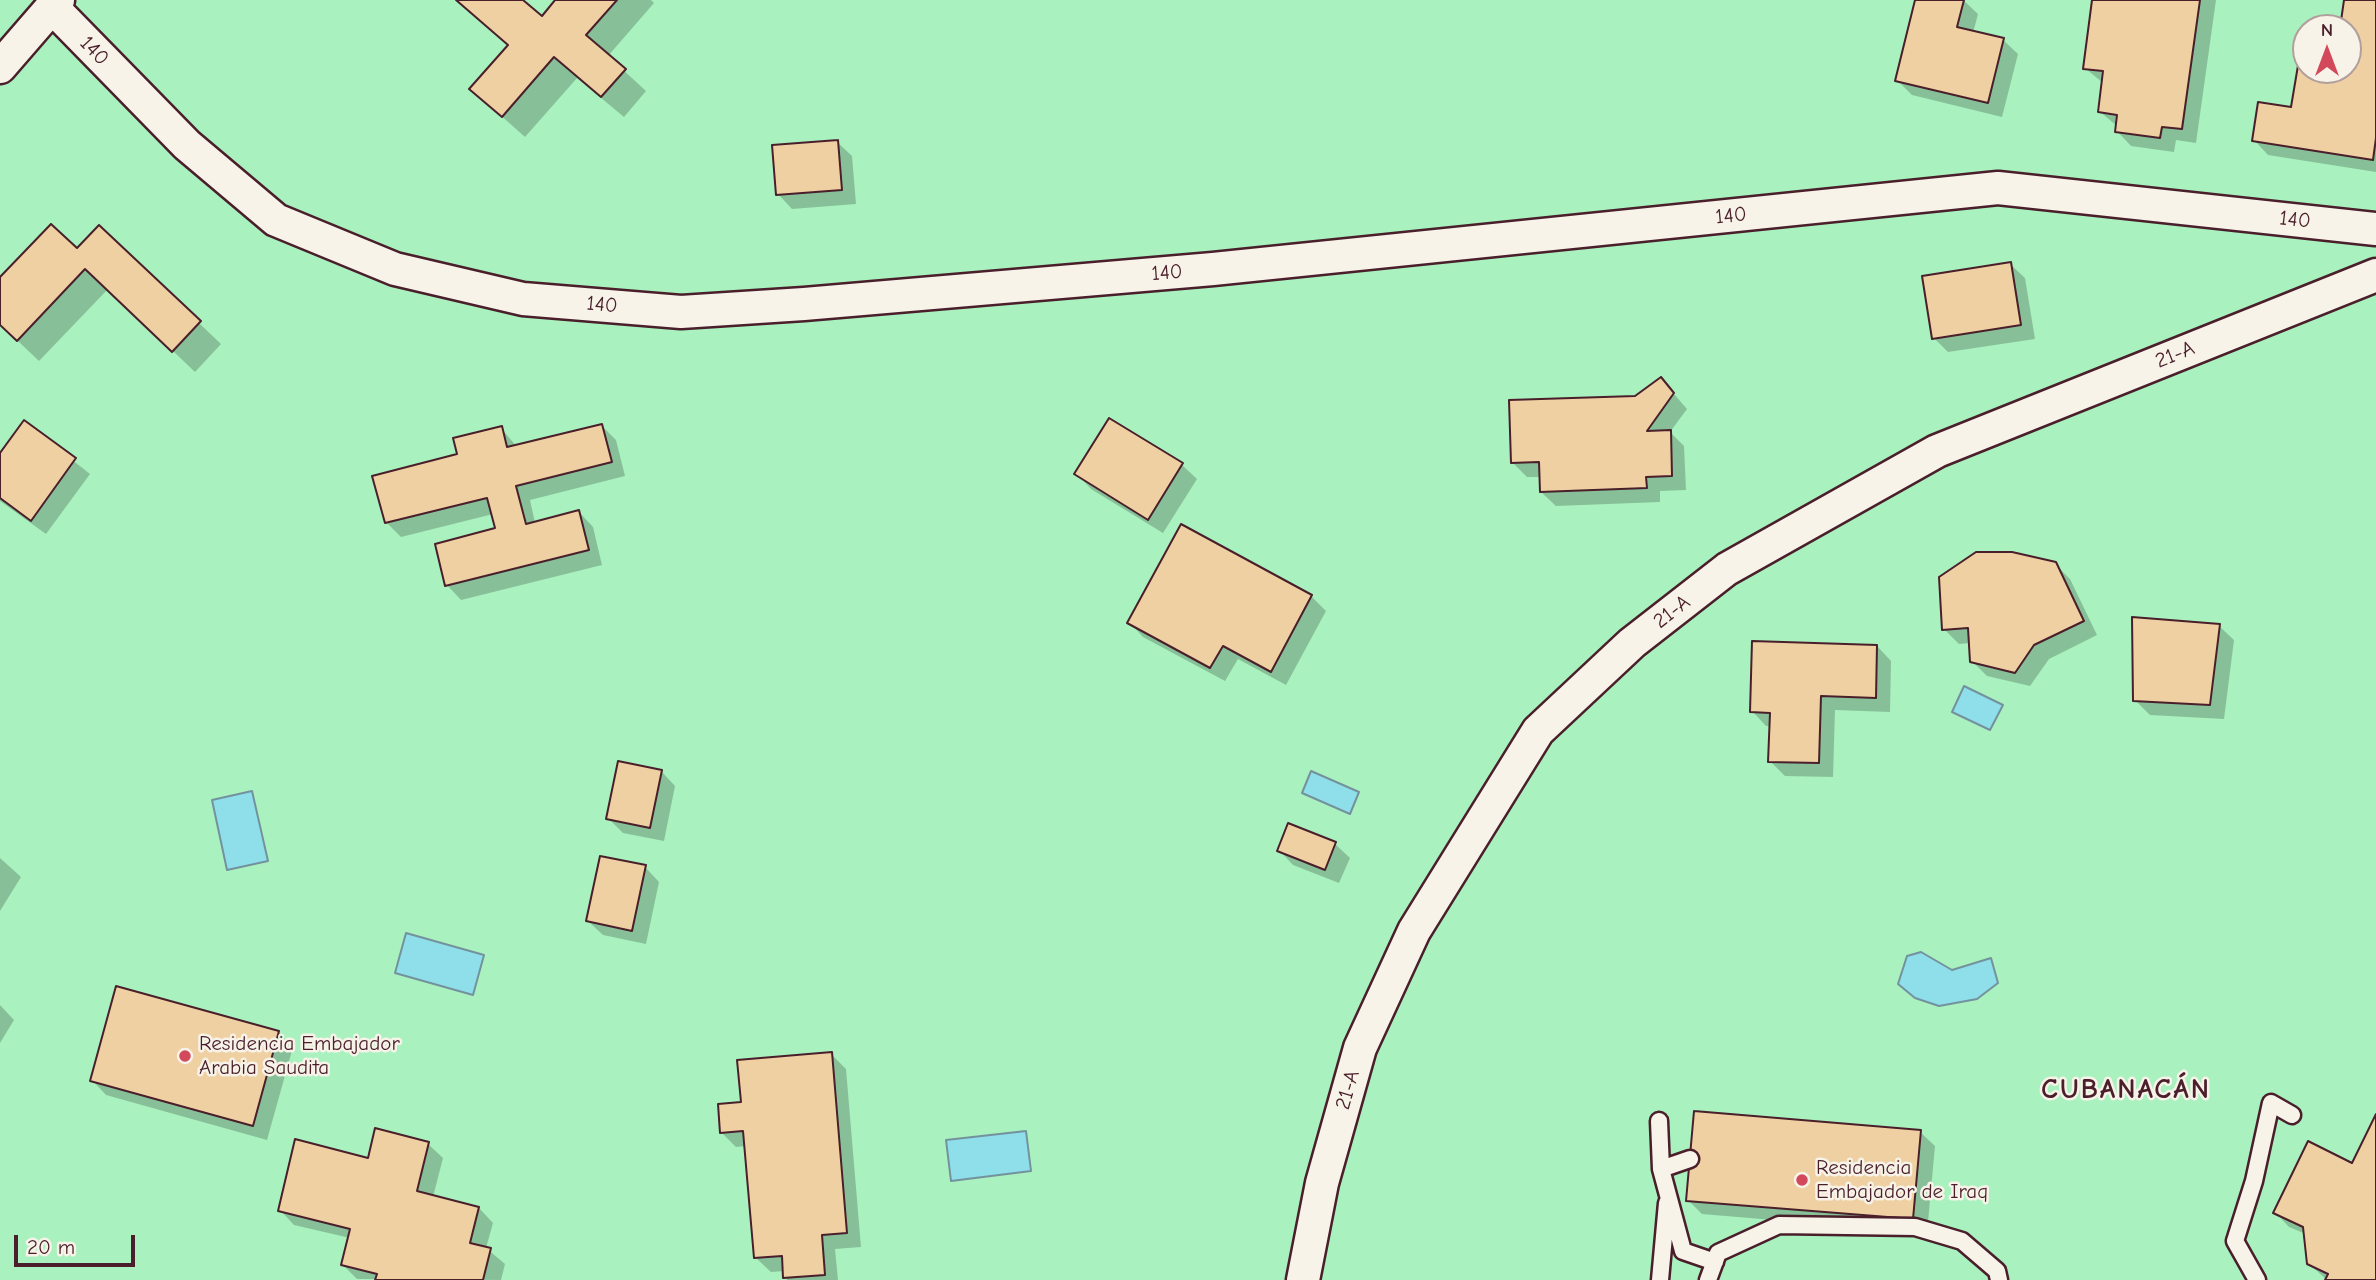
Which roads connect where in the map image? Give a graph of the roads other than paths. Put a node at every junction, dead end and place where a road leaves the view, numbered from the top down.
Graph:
1 (55, 4) edge
2 (0, 67) edge
3 (2376, 229) edge
4 (2376, 275) edge
5 (2292, 1115) dead end
6 (1659, 1121) dead end
7 (1690, 1159) dead end
8 (1661, 1169) junction
9 (1668, 1194) junction
10 (1715, 1262) junction
11 (1303, 1280) edge
12 (1660, 1280) edge
13 (1708, 1280) edge
14 (1999, 1280) edge
15 (2258, 1280) edge

1 - 2 street
1 - 3 street, 140
4 - 11 street, 21-A
5 - 15 lane
6 - 8 lane
7 - 8 lane
8 - 9 lane
9 - 10 lane
9 - 12 lane
10 - 13 lane
10 - 14 lane

